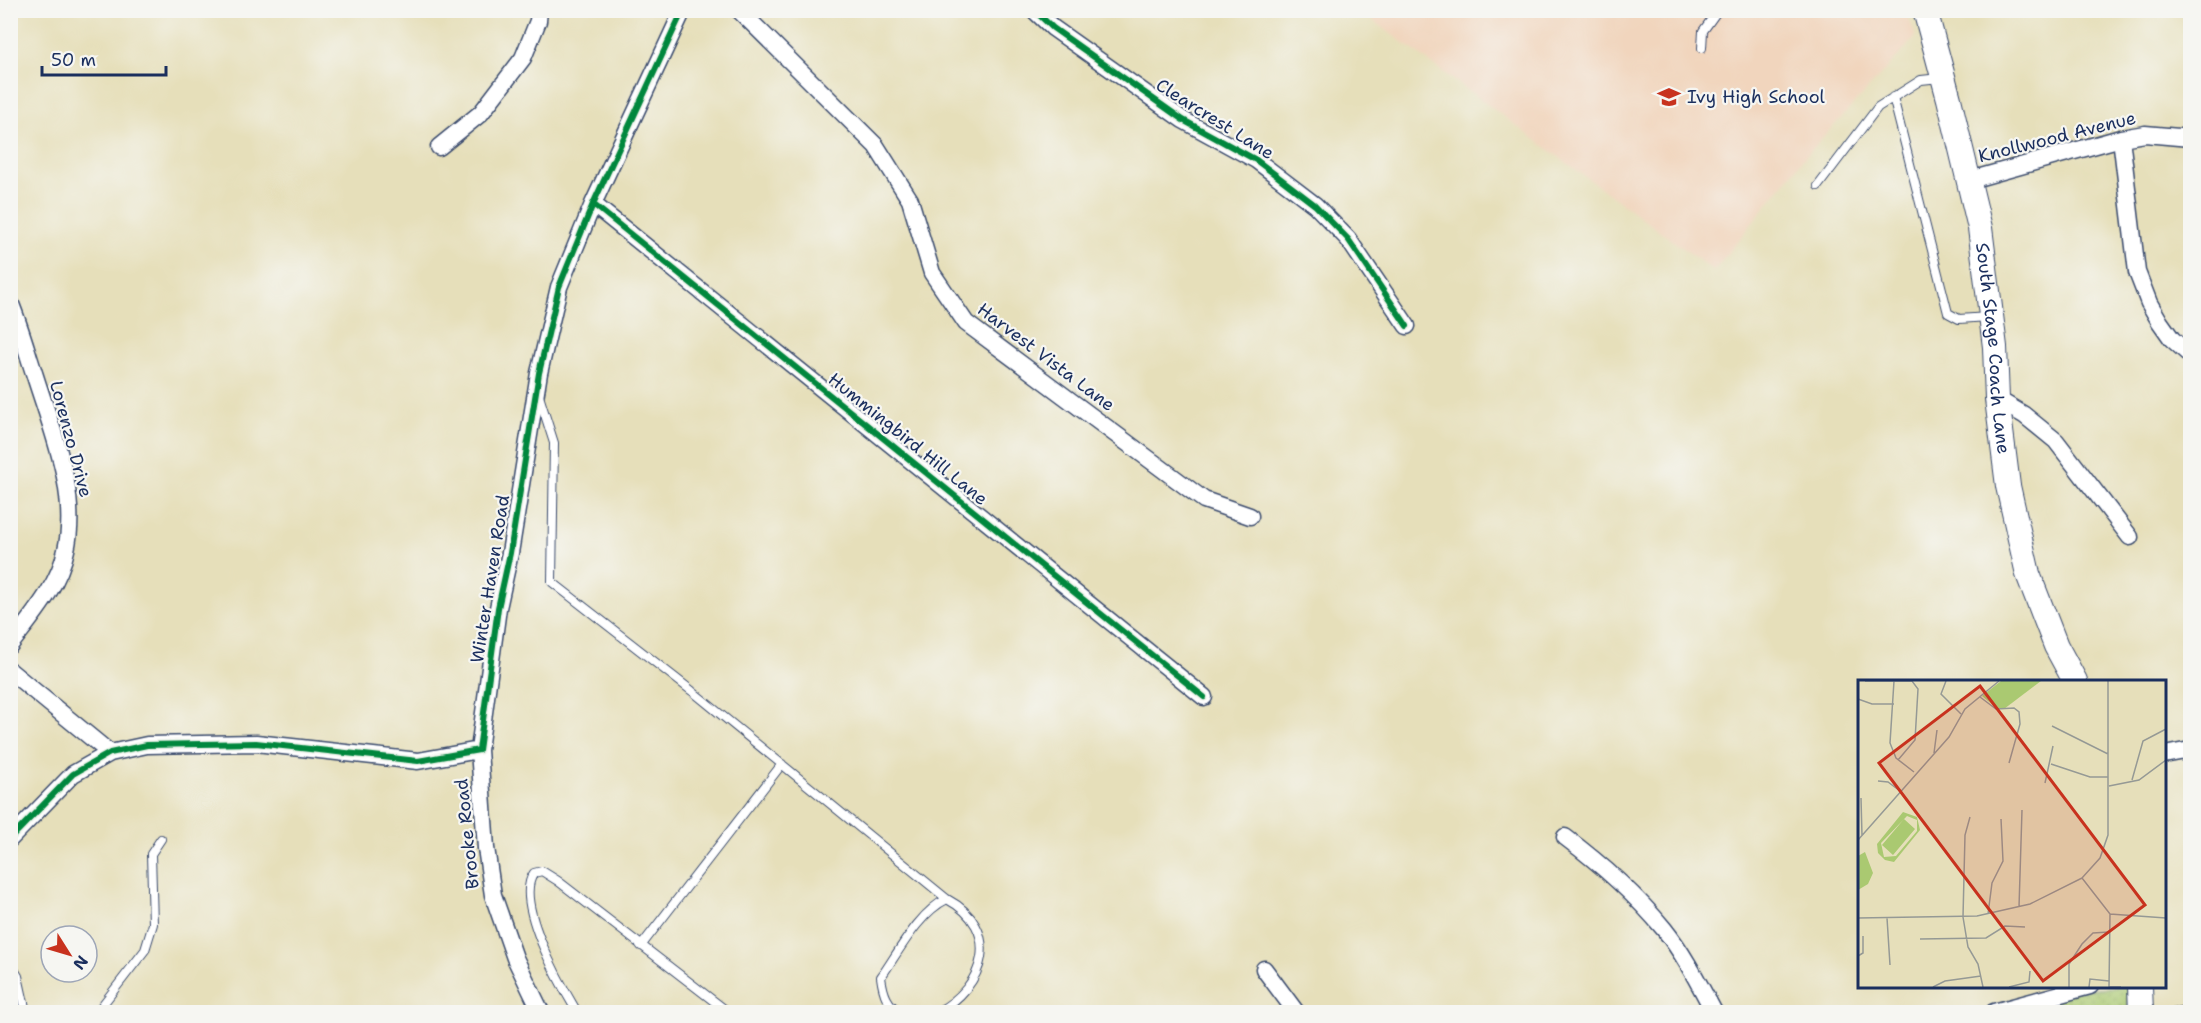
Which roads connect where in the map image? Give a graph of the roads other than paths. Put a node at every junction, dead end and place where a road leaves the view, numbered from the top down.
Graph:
1 (539, 10) edge
2 (683, 10) edge
3 (740, 10) edge
4 (1034, 10) edge
5 (1718, 10) edge
6 (1924, 10) edge
7 (1702, 48) dead end
8 (1943, 77) junction
9 (1893, 97) junction
10 (2121, 138) junction
11 (2190, 138) edge
12 (439, 147) dead end
13 (1970, 180) junction
14 (1818, 186) dead end
15 (593, 204) junction
16 (10, 302) edge
17 (1992, 317) junction
18 (1407, 326) dead end
19 (2190, 355) edge
20 (537, 387) junction
21 (1997, 399) junction
22 (1250, 516) dead end
23 (2130, 537) dead end
24 (10, 645) edge
25 (10, 671) edge
26 (2074, 680) edge
27 (1204, 697) dead end
28 (479, 750) junction
29 (2190, 750) edge
30 (110, 753) junction
31 (2165, 755) edge
32 (782, 764) junction
33 (1565, 837) dead end
34 (10, 839) edge
35 (161, 839) dead end
36 (947, 899) junction
37 (641, 946) junction
38 (10, 963) edge
39 (1264, 969) dead end
40 (2086, 987) edge
41 (2140, 987) edge
42 (2190, 1009) edge
43 (26, 1012) edge
44 (97, 1012) edge
45 (541, 1012) edge
46 (577, 1012) edge
47 (728, 1012) edge
48 (897, 1012) edge
49 (937, 1012) edge
50 (1296, 1012) edge
51 (1714, 1012) edge
52 (1994, 1012) edge
53 (2141, 1012) edge
54 (2176, 1012) edge

1 - 12 street
2 - 15 street, Winter Haven Road
3 - 22 street, Harvest Vista Lane
4 - 18 street, Clearcrest Lane
5 - 7 lane
6 - 8 main road, South Stage Coach Lane
8 - 9 lane
8 - 13 main road, South Stage Coach Lane
9 - 14 lane
9 - 17 lane
10 - 11 street, Knollwood Avenue
10 - 13 street, Knollwood Avenue
10 - 19 street
13 - 17 main road, South Stage Coach Lane
15 - 20 street, Winter Haven Road
15 - 27 street, Hummingbird Hill Lane
16 - 24 street, Lorenzo Drive
17 - 21 main road, South Stage Coach Lane
20 - 28 street, Winter Haven Road
20 - 32 lane
21 - 23 street
21 - 26 main road, South Stage Coach Lane
25 - 30 street
28 - 30 street
28 - 45 street, Brooke Road
29 - 31 street
30 - 34 street
32 - 36 lane
32 - 37 lane
33 - 51 street
35 - 44 lane
36 - 48 lane
36 - 49 lane
37 - 46 lane
37 - 47 lane
38 - 43 lane
39 - 50 street
40 - 52 street
41 - 53 main road
42 - 54 lane

